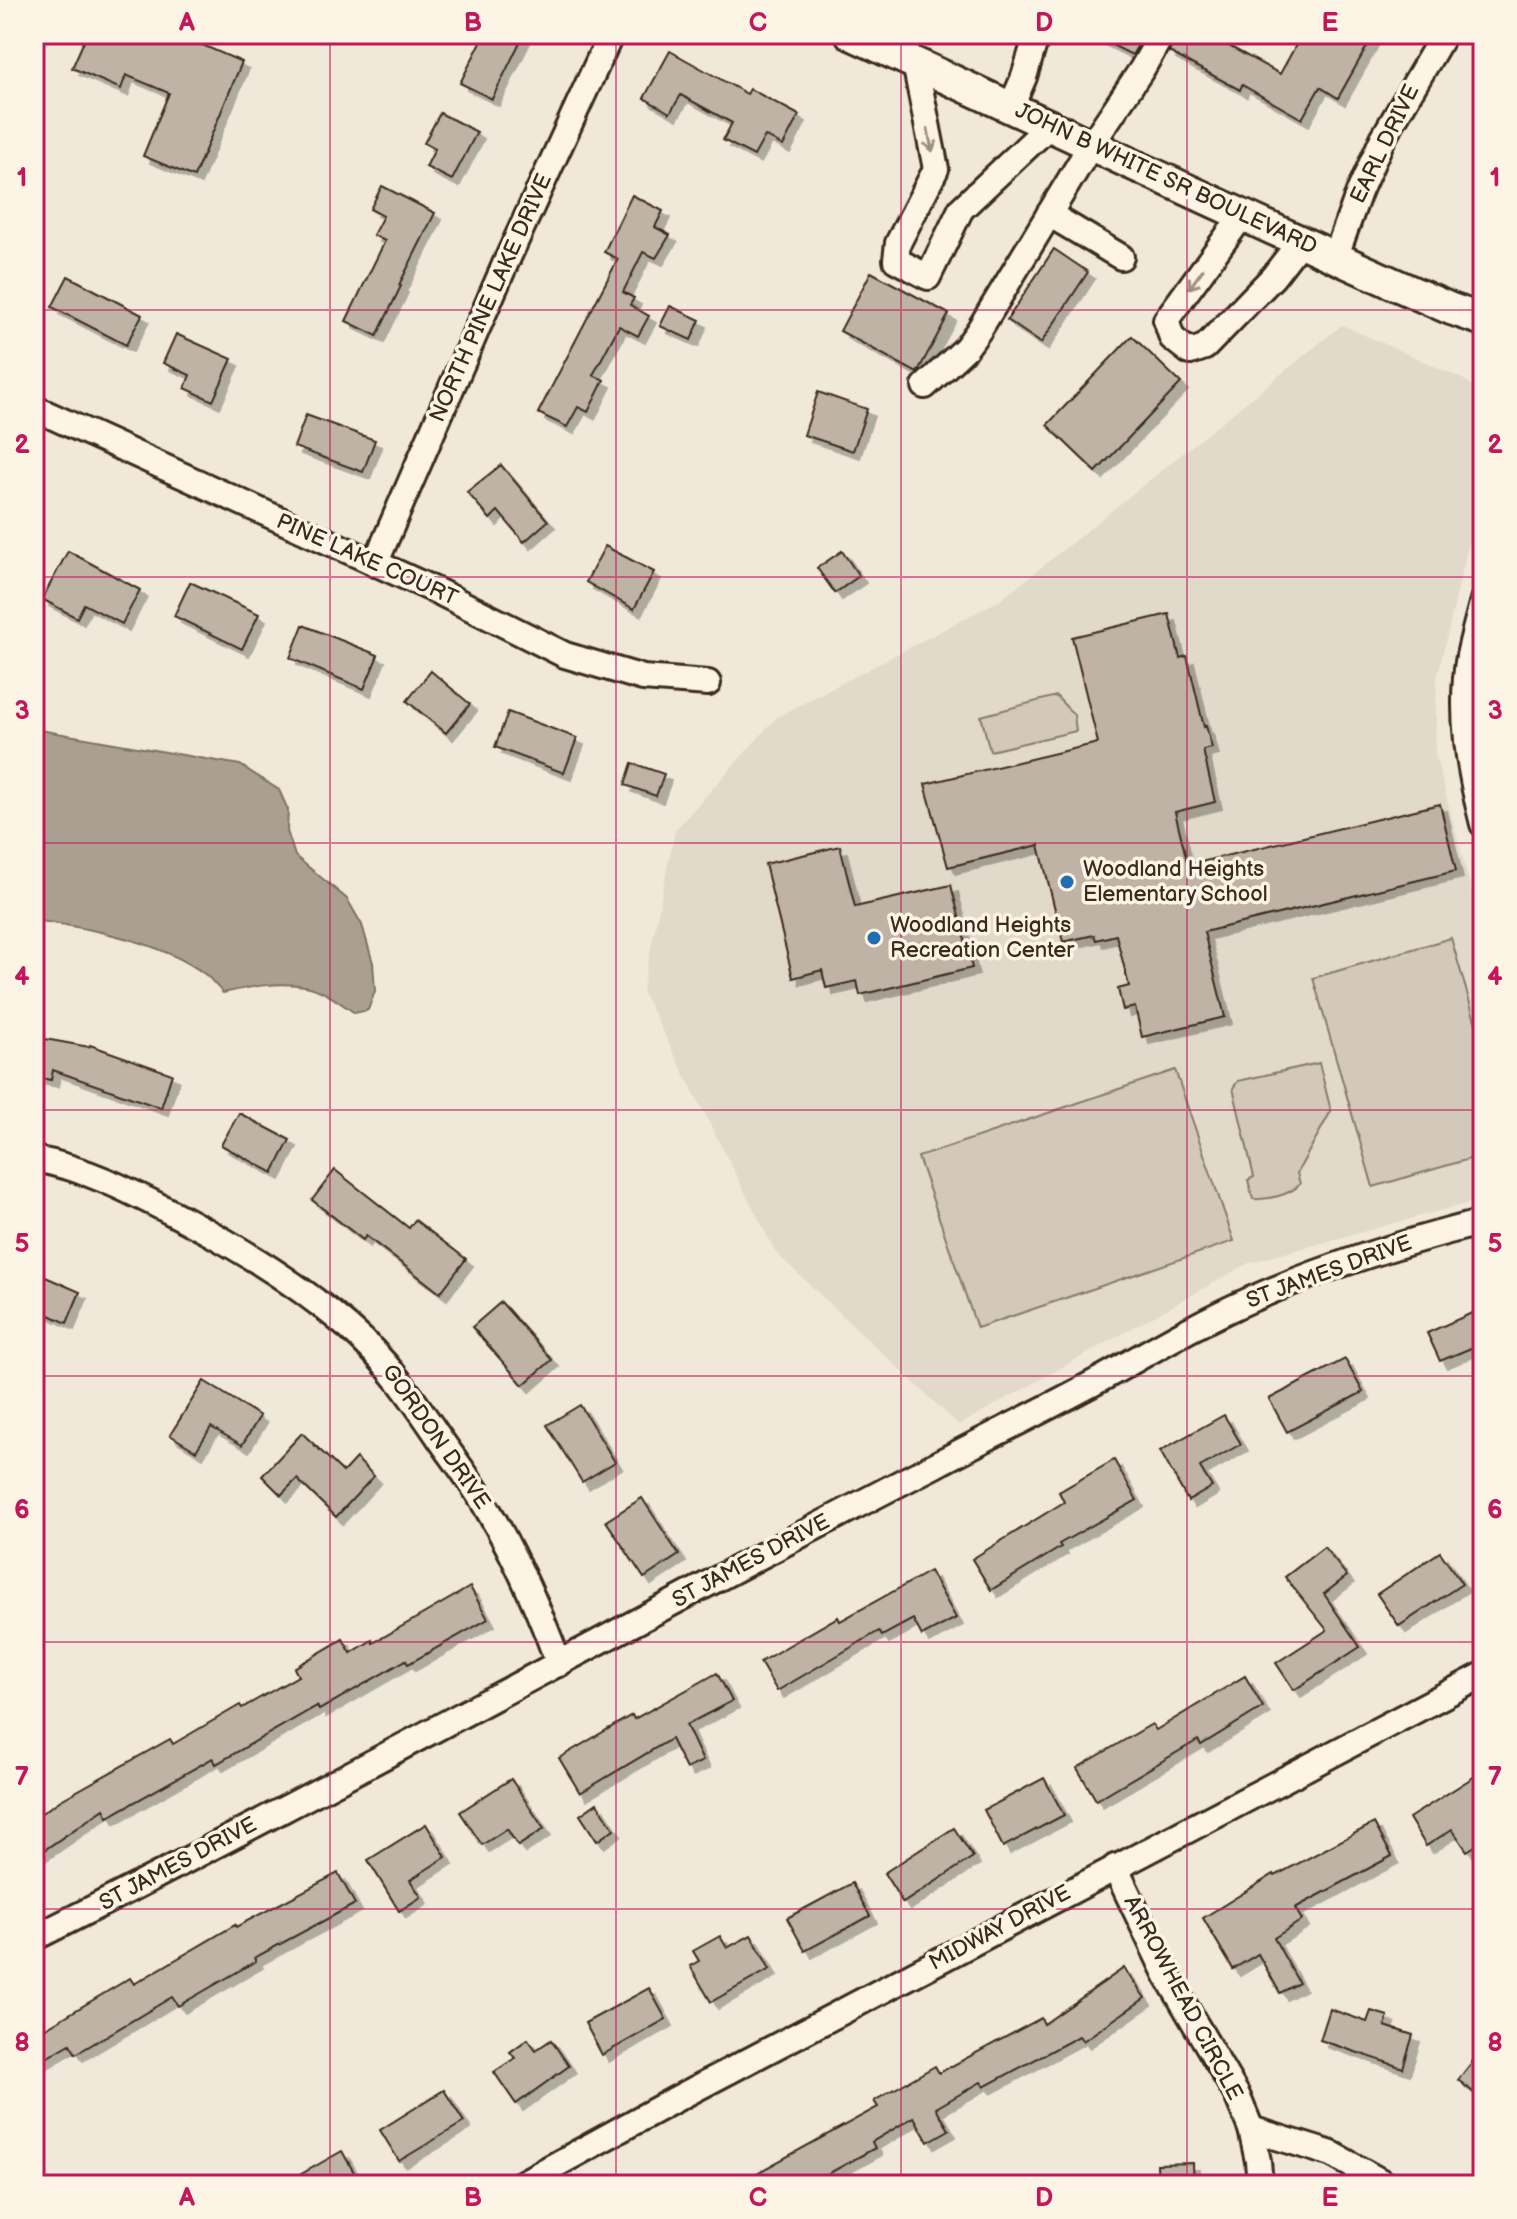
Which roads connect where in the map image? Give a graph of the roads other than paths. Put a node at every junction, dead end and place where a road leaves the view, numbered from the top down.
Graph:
1 (611, 34) edge
2 (851, 34) edge
3 (1037, 34) edge
4 (1162, 34) edge
5 (1444, 34) edge
6 (915, 63) junction
7 (1011, 107) junction
8 (1049, 126) junction
9 (1091, 145) junction
10 (1049, 214) junction
11 (1242, 216) junction
12 (1300, 242) junction
13 (1121, 257) dead end
14 (1335, 258) junction
15 (1483, 320) edge
16 (925, 386) dead end
17 (34, 408) edge
18 (375, 564) junction
19 (1483, 600) edge
20 (708, 683) dead end
21 (1483, 824) edge
22 (34, 1159) edge
23 (1483, 1222) edge
24 (559, 1664) junction
25 (1483, 1675) edge
26 (1115, 1867) junction
27 (34, 1938) edge
28 (1251, 2129) junction
29 (519, 2185) edge
30 (1260, 2185) edge
31 (1387, 2185) edge

1 - 18 street, NORTH PINE LAKE DRIVE
2 - 6 main road, JOHN B WHITE SR BOULEVARD
3 - 7 street
4 - 9 street
5 - 14 street, EARL DRIVE
6 - 7 main road, JOHN B WHITE SR BOULEVARD
6 -> 8 street
7 - 8 main road, JOHN B WHITE SR BOULEVARD
8 - 9 main road, JOHN B WHITE SR BOULEVARD
9 - 10 street
9 - 11 main road, JOHN B WHITE SR BOULEVARD
10 - 13 street
10 - 16 street
11 - 12 main road, JOHN B WHITE SR BOULEVARD
11 -> 12 street
12 - 14 main road, JOHN B WHITE SR BOULEVARD
14 - 15 main road, JOHN B WHITE SR BOULEVARD
17 - 18 street, PINE LAKE COURT
18 - 20 street, PINE LAKE COURT
19 - 21 street
22 - 24 street, GORDON DRIVE
23 - 24 street, ST JAMES DRIVE
24 - 27 street, ST JAMES DRIVE
25 - 26 street, MIDWAY DRIVE
26 - 28 street, ARROWHEAD CIRCLE
26 - 29 street, MIDWAY DRIVE
28 - 30 street, ARROWHEAD CIRCLE
28 - 31 street

